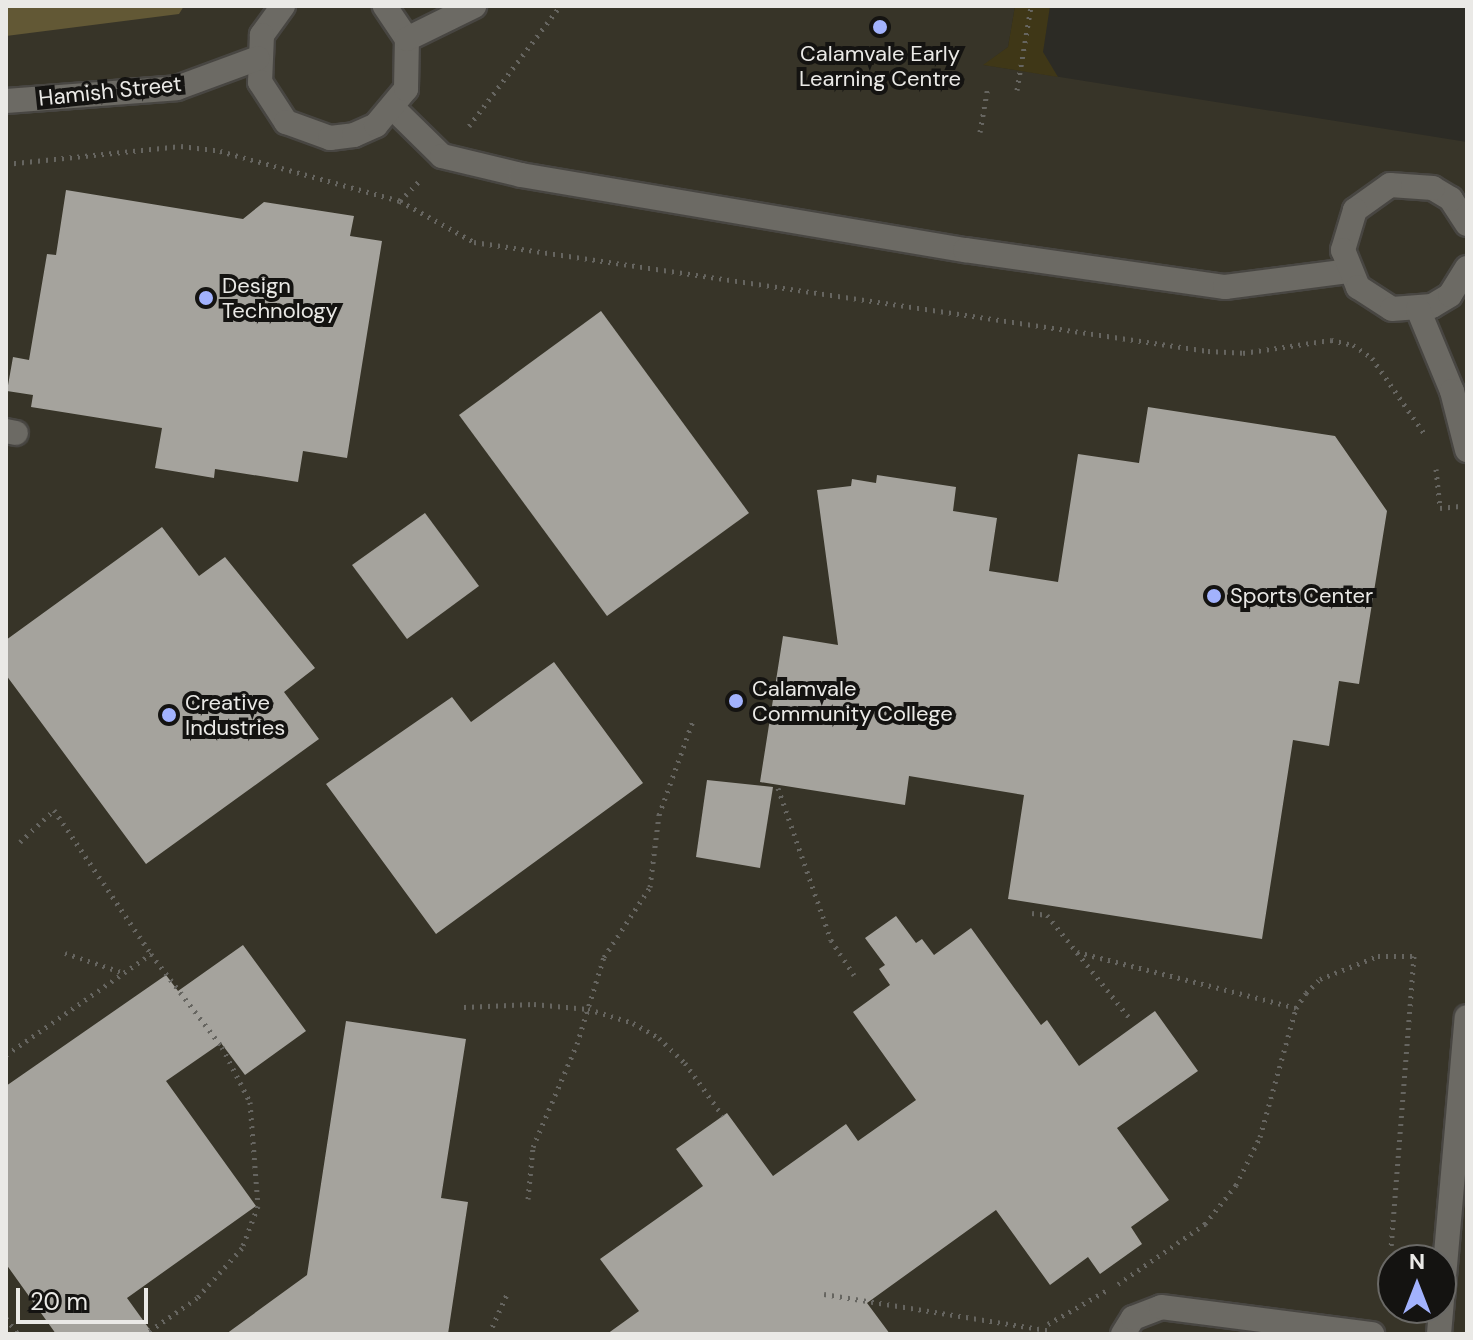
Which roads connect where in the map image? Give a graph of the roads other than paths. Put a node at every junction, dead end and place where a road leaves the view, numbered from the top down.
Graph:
1 (283, 6) edge
2 (385, 6) edge
3 (474, 6) edge
4 (407, 39) junction
5 (258, 58) junction
6 (6, 101) edge
7 (394, 109) junction
8 (1467, 224) edge
9 (1467, 268) edge
10 (1348, 271) junction
11 (1418, 309) junction
12 (1467, 450) edge
13 (1467, 1017) edge
14 (1123, 1334) edge
15 (1372, 1334) edge
16 (1439, 1334) edge

1 - 5 street
2 - 4 street
3 - 4 street
4 - 7 street
5 - 6 street, Hamish Street
5 - 7 street
7 - 10 street
8 - 10 street
9 - 11 street
10 - 11 street
11 - 12 street
13 - 16 street
14 - 15 street

